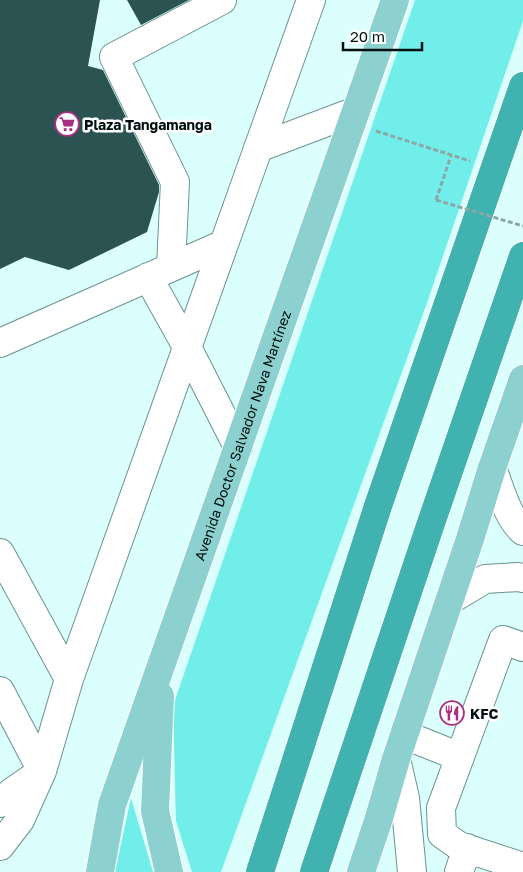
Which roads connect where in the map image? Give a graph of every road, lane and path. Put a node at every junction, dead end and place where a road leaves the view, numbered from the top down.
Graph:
1 (222, 0) edge
2 (311, 0) edge
3 (394, 0) edge
4 (523, 86) edge
5 (354, 117) junction
6 (258, 148) junction
7 (451, 156) junction
8 (495, 169) junction
9 (523, 226) edge
10 (224, 244) junction
11 (523, 256) edge
12 (160, 272) junction
13 (0, 343) edge
14 (188, 346) junction
15 (523, 379) edge
16 (238, 447) junction
17 (492, 468) junction
18 (523, 531) edge
19 (0, 553) edge
20 (523, 578) edge
21 (450, 600) junction
22 (523, 647) edge
23 (161, 670) junction
24 (69, 679) junction
25 (0, 691) edge
26 (401, 747) junction
27 (460, 757) junction
28 (42, 771) junction
29 (0, 803) edge
30 (112, 806) junction
31 (379, 818) junction
32 (0, 846) edge
33 (463, 860) edge
34 (523, 867) edge
35 (82, 872) edge
36 (100, 872) edge
37 (169, 872) edge
38 (260, 872) edge
39 (314, 872) edge
40 (349, 872) edge
41 (361, 872) edge
42 (412, 872) edge

1 - 12 lane
2 - 6 lane
3 - 5 main road, Avenida Doctor Salvador Nava Martínez
4 - 8 highway
5 - 6 lane
5 - 7 path
5 - 16 main road, Avenida Doctor Salvador Nava Martínez
6 - 10 lane
7 - 8 path
7 - 9 path, bridge
8 - 38 highway
10 - 12 lane
10 - 14 lane
11 - 39 highway
12 - 13 lane
12 - 14 lane
14 - 16 lane
14 - 24 lane
15 - 17 main road
16 - 23 main road, Avenida Doctor Salvador Nava Martínez
17 - 18 lane
17 - 21 main road
19 - 24 lane
20 - 21 lane
21 - 26 main road
22 - 27 lane
23 - 30 main road, Avenida Doctor Salvador Nava Martínez
23 - 37 main road
24 - 28 lane
25 - 28 lane
26 - 27 lane
26 - 31 main road
26 - 42 lane
27 - 33 lane
28 - 29 lane
28 - 32 lane
30 - 35 main road
30 - 36 main road, Avenida Doctor Salvador Nava Martínez
31 - 40 main road
31 - 41 main road
33 - 34 lane

